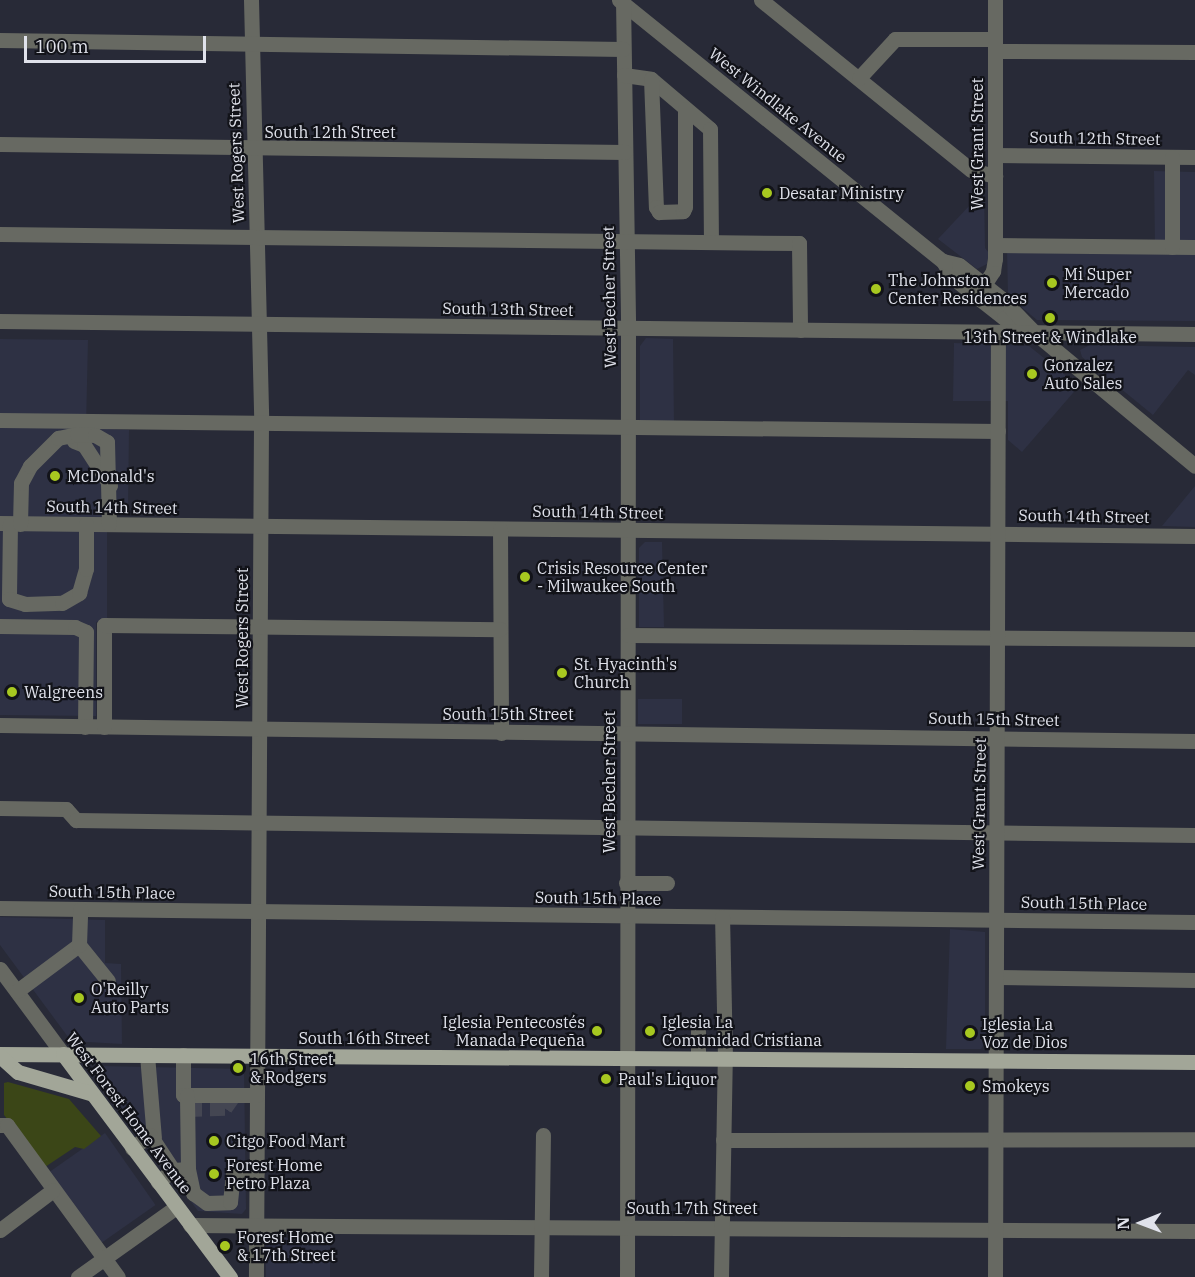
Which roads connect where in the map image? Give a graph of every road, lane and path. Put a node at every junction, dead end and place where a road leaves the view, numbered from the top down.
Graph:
1 (251, 0) edge
2 (761, 0) edge
3 (995, 0) edge
4 (621, 1) edge
5 (0, 40) edge
6 (251, 44) junction
7 (995, 45) junction
8 (623, 49) junction
9 (1195, 52) edge
10 (624, 75) junction
11 (859, 78) junction
12 (651, 79) junction
13 (685, 109) junction
14 (0, 144) edge
15 (254, 150) junction
16 (625, 152) junction
17 (995, 155) junction
18 (1172, 157) junction
19 (1195, 157) edge
20 (995, 176) junction
21 (0, 234) edge
22 (256, 239) junction
23 (711, 241) junction
24 (626, 242) junction
25 (995, 245) junction
26 (1172, 247) junction
27 (1195, 247) edge
28 (943, 261) junction
29 (984, 285) junction
30 (0, 321) edge
31 (259, 324) junction
32 (628, 328) junction
33 (800, 330) junction
34 (998, 332) junction
35 (1035, 333) junction
36 (1195, 334) edge
37 (0, 420) edge
38 (261, 423) junction
39 (627, 429) junction
40 (998, 430) junction
41 (74, 441) junction
42 (110, 462) junction
43 (1195, 466) edge
44 (21, 483) junction
45 (110, 485) junction
46 (10, 524) edge
47 (86, 524) junction
48 (109, 524) junction
49 (261, 526) junction
50 (500, 529) junction
51 (627, 530) junction
52 (998, 534) junction
53 (1195, 536) edge
54 (0, 626) edge
55 (261, 626) junction
56 (500, 629) junction
57 (628, 635) junction
58 (998, 636) junction
59 (1195, 639) edge
60 (0, 725) edge
61 (85, 727) junction
62 (104, 727) junction
63 (260, 729) junction
64 (627, 732) junction
65 (501, 733) junction
66 (998, 737) junction
67 (1195, 741) edge
68 (0, 808) edge
69 (259, 823) junction
70 (626, 828) junction
71 (997, 832) junction
72 (1195, 835) edge
73 (626, 883) junction
74 (667, 883) dead end
75 (0, 908) edge
76 (80, 909) junction
77 (258, 912) junction
78 (626, 916) junction
79 (722, 917) junction
80 (996, 920) junction
81 (1195, 922) edge
82 (79, 945) junction
83 (0, 969) edge
84 (996, 977) junction
85 (1195, 980) edge
86 (108, 981) dead end
87 (17, 991) junction
88 (698, 1031) dead end
89 (63, 1054) junction
90 (0, 1055) edge
91 (147, 1055) junction
92 (183, 1055) junction
93 (258, 1055) junction
94 (627, 1058) junction
95 (698, 1058) junction
96 (725, 1059) junction
97 (996, 1061) junction
98 (1195, 1062) edge
99 (90, 1094) junction
100 (188, 1095) junction
101 (257, 1095) junction
102 (0, 1125) edge
103 (543, 1135) dead end
104 (154, 1138) junction
105 (1195, 1139) edge
106 (723, 1140) junction
107 (996, 1141) junction
108 (132, 1148) junction
109 (181, 1170) junction
110 (257, 1171) junction
111 (158, 1182) junction
112 (53, 1190) junction
113 (176, 1207) junction
114 (190, 1225) junction
115 (257, 1225) junction
116 (722, 1225) junction
117 (541, 1226) junction
118 (627, 1227) junction
119 (995, 1229) junction
120 (0, 1230) edge
121 (1195, 1231) edge
122 (104, 1258) junction
123 (85, 1275) edge
124 (118, 1277) edge
125 (230, 1277) edge
126 (256, 1277) edge
127 (542, 1277) edge
128 (627, 1277) edge
129 (721, 1277) edge
130 (995, 1277) edge

1 - 6 street, West Rogers Street
2 - 11 street
3 - 7 street, West Grant Street
4 - 8 street, West Becher Street
4 - 28 street, West Windlake Avenue
5 - 6 street
6 - 8 street
6 - 15 street, West Rogers Street
7 - 9 street
7 - 11 street
7 - 17 street, West Grant Street
8 - 10 street, West Becher Street
10 - 12 street
10 - 16 street, West Becher Street
11 - 20 street
12 - 13 street
12 - 13 street
13 - 23 street
14 - 15 street, South 12th Street
15 - 16 street, South 12th Street
15 - 22 street, West Rogers Street
16 - 24 street, West Becher Street
17 - 18 street, South 12th Street
17 - 20 street, West Grant Street
18 - 19 street, South 12th Street
18 - 26 street
20 - 25 street, West Grant Street
21 - 22 street
22 - 24 street
22 - 31 street, West Rogers Street
23 - 24 street
23 - 33 street
24 - 32 street, West Becher Street
25 - 26 street
25 - 29 street, West Grant Street
26 - 27 street
28 - 29 street, West Windlake Avenue
28 - 35 street, West Windlake Avenue
29 - 35 street, West Windlake Avenue
30 - 31 street, South 13th Street
31 - 32 street, South 13th Street
31 - 38 street, West Rogers Street
32 - 33 street, South 13th Street
32 - 39 street, West Becher Street
33 - 34 street, South 13th Street
34 - 35 street, South 13th Street
34 - 40 street, West Grant Street
35 - 36 street, South 13th Street
35 - 43 street, West Windlake Avenue
37 - 38 street
38 - 39 street
38 - 49 street, West Rogers Street
39 - 40 street
39 - 51 street, West Becher Street
40 - 52 street, West Grant Street
41 - 42 street
41 - 44 street
41 - 45 street
42 - 44 street
42 - 45 street
44 - 46 street
45 - 48 street
46 - 47 street, South 14th Street
46 - 47 street
47 - 48 street, South 14th Street
48 - 49 street, South 14th Street
49 - 50 street, South 14th Street
49 - 55 street, West Rogers Street
50 - 51 street, South 14th Street
50 - 56 street
51 - 52 street, South 14th Street
51 - 57 street, West Becher Street
52 - 53 street, South 14th Street
52 - 58 street, West Grant Street
54 - 61 street
55 - 56 street
55 - 62 street
55 - 63 street, West Rogers Street
56 - 65 street
57 - 58 street
57 - 64 street, West Becher Street
58 - 59 street
58 - 66 street, West Grant Street
60 - 61 street, South 15th Street
61 - 62 street, South 15th Street
62 - 63 street, South 15th Street
63 - 65 street, South 15th Street
63 - 69 street, West Rogers Street
64 - 65 street, South 15th Street
64 - 66 street, South 15th Street
64 - 70 street, West Becher Street
66 - 67 street, South 15th Street
66 - 71 street, West Grant Street
68 - 69 street
69 - 70 street
69 - 77 street, West Rogers Street
70 - 71 street
70 - 73 street, West Becher Street
71 - 72 street
71 - 80 street, West Grant Street
73 - 74 street
73 - 78 street, West Becher Street
75 - 76 street, South 15th Place
76 - 77 street, South 15th Place
76 - 82 street
77 - 78 street, South 15th Place
77 - 93 street, West Rogers Street
78 - 79 street, South 15th Place
78 - 94 street, West Becher Street
79 - 80 street, South 15th Place
79 - 96 street
80 - 81 street, South 15th Place
80 - 84 street, West Grant Street
82 - 86 street
82 - 87 street
83 - 87 street, West Forest Home Avenue
84 - 85 street
84 - 97 street, West Grant Street
87 - 89 street, West Forest Home Avenue
88 - 95 street
89 - 90 main road, South 16th Street
89 - 91 main road, South 16th Street
89 - 99 main road, West Forest Home Avenue
90 - 99 main road
91 - 92 main road, South 16th Street
91 - 104 street
92 - 93 main road, South 16th Street
92 - 100 street
93 - 94 main road, South 16th Street
93 - 101 street, West Rogers Street
94 - 95 main road, South 16th Street
94 - 118 street, West Becher Street
95 - 96 main road, South 16th Street
96 - 97 main road, South 16th Street
96 - 106 street
97 - 98 main road, South 16th Street
97 - 107 street, West Grant Street
99 - 108 main road, West Forest Home Avenue
100 - 101 street
100 - 109 street
101 - 110 street, West Rogers Street
102 - 112 street
103 - 117 street
104 - 108 street
104 - 109 street
105 - 107 street
106 - 107 street
106 - 116 street
107 - 119 street, West Grant Street
108 - 111 main road, West Forest Home Avenue
109 - 110 street
109 - 111 street
110 - 115 street, West Rogers Street
111 - 113 main road, West Forest Home Avenue
112 - 120 street
112 - 122 street
113 - 114 main road, West Forest Home Avenue
113 - 122 street
114 - 115 street, South 17th Street
114 - 125 main road, West Forest Home Avenue
115 - 117 street, South 17th Street
115 - 126 street, West Rogers Street
116 - 118 street, South 17th Street
116 - 119 street, South 17th Street
116 - 129 street
117 - 118 street, South 17th Street
117 - 127 street
118 - 128 street, West Becher Street
119 - 121 street, South 17th Street
119 - 130 street, West Grant Street
122 - 123 street
122 - 124 street

